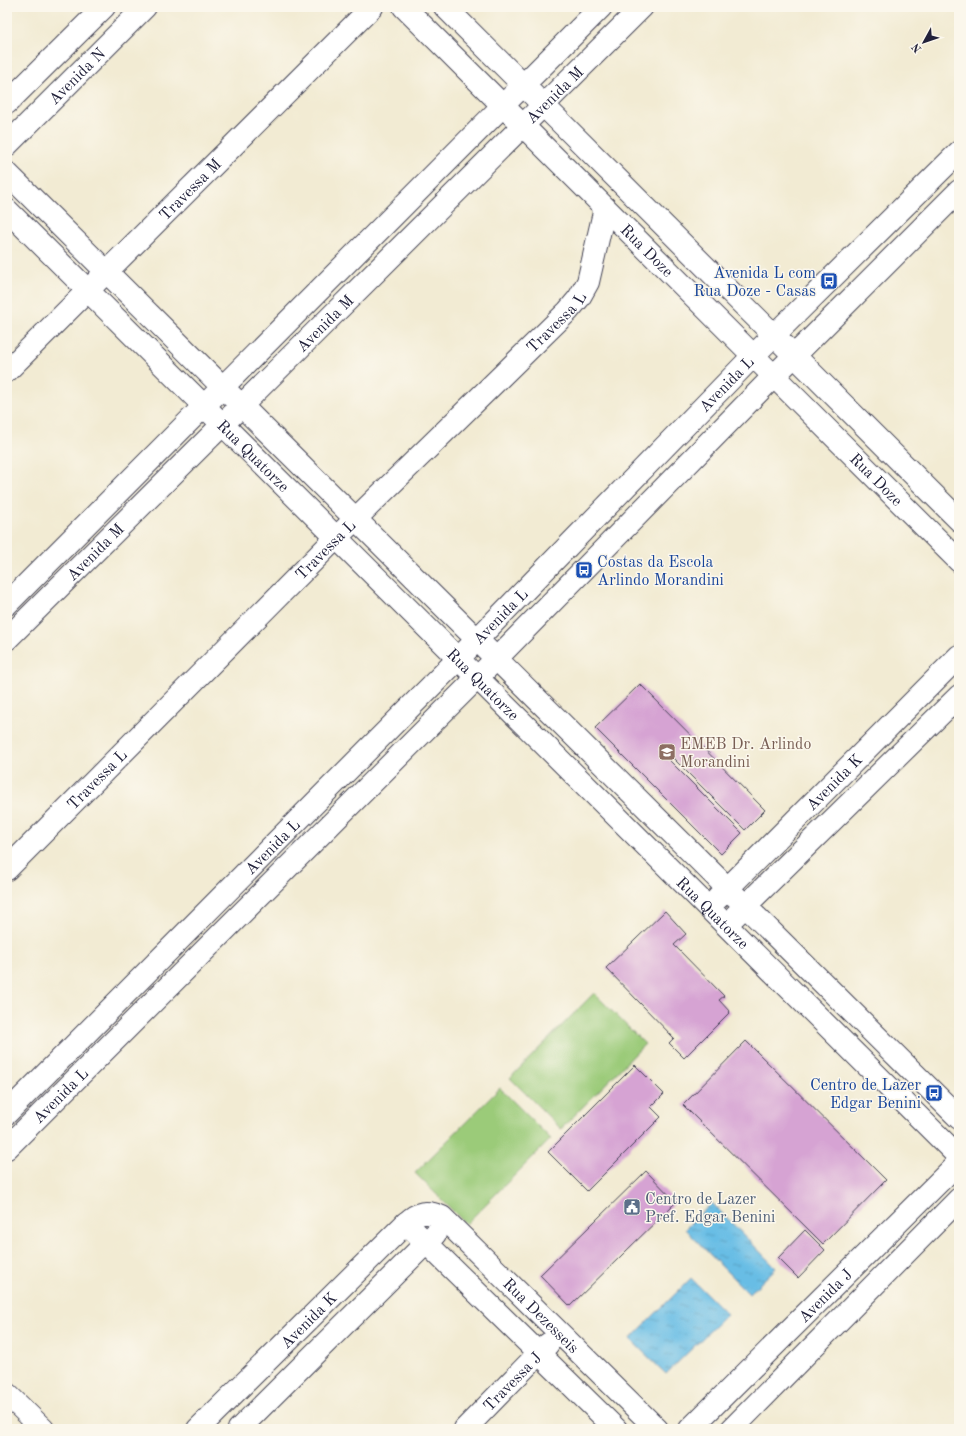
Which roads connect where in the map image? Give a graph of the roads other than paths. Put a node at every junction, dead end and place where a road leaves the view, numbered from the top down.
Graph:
1 (104, 7) edge
2 (145, 7) edge
3 (372, 7) edge
4 (404, 7) edge
5 (445, 7) edge
6 (601, 7) edge
7 (642, 7) edge
8 (522, 85) junction
9 (7, 103) edge
10 (543, 105) junction
11 (502, 106) junction
12 (522, 125) junction
13 (7, 146) edge
14 (959, 152) edge
15 (7, 174) edge
16 (959, 191) edge
17 (605, 208) junction
18 (7, 210) edge
19 (107, 272) junction
20 (88, 291) junction
21 (774, 335) junction
22 (753, 356) junction
23 (795, 356) junction
24 (7, 371) edge
25 (774, 376) junction
26 (222, 387) junction
27 (204, 406) junction
28 (240, 406) junction
29 (222, 424) junction
30 (959, 520) edge
31 (355, 521) junction
32 (336, 538) junction
33 (959, 561) edge
34 (7, 604) edge
35 (7, 639) edge
36 (477, 640) junction
37 (959, 656) edge
38 (458, 659) junction
39 (496, 659) junction
40 (477, 678) junction
41 (959, 696) edge
42 (7, 870) edge
43 (728, 888) junction
44 (217, 901) junction
45 (746, 906) junction
46 (708, 908) junction
47 (237, 918) junction
48 (725, 925) junction
49 (7, 1113) edge
50 (959, 1118) edge
51 (7, 1148) edge
52 (959, 1157) edge
53 (959, 1162) edge
54 (959, 1199) edge
55 (413, 1218) junction
56 (447, 1222) junction
57 (426, 1243) junction
58 (559, 1333) junction
59 (538, 1354) junction
60 (7, 1394) edge
61 (43, 1429) edge
62 (198, 1429) edge
63 (239, 1429) edge
64 (465, 1429) edge
65 (616, 1429) edge
66 (657, 1429) edge
67 (690, 1429) edge
68 (732, 1429) edge

1 - 9 street, Avenida N
2 - 13 street, Avenida N
3 - 19 street, Travessa M
4 - 11 street, Rua Doze
5 - 8 street, Rua Doze
6 - 8 street, Avenida M
7 - 10 street, Avenida M
8 - 10 street, Rua Doze
8 - 11 street, Avenida M
10 - 12 street, Avenida M
10 - 21 street, Rua Doze
11 - 12 street, Rua Doze
11 - 26 street, Avenida M
12 - 17 street, Rua Doze
12 - 28 street, Avenida M
14 - 21 street, Avenida L
15 - 19 street, Rua Quatorze
16 - 23 street, Avenida L
17 - 22 street, Rua Doze
17 - 31 street, Travessa L
18 - 20 street, Rua Quatorze
19 - 20 street, Travessa M
19 - 26 street, Rua Quatorze
20 - 24 street, Travessa M
20 - 27 street, Rua Quatorze
21 - 22 street, Avenida L
21 - 23 street, Rua Doze
22 - 25 street, Rua Doze
22 - 36 street, Avenida L
23 - 25 street, Avenida L
23 - 30 street, Rua Doze
25 - 33 street, Rua Doze
25 - 39 street, Avenida L
26 - 27 street, Avenida M
26 - 28 street, Rua Quatorze
27 - 29 street, Rua Quatorze
27 - 34 street, Avenida M
28 - 29 street, Avenida M
28 - 31 street, Rua Quatorze
29 - 32 street, Rua Quatorze
29 - 35 street, Avenida M
31 - 32 street, Travessa L
31 - 36 street, Rua Quatorze
32 - 38 street, Rua Quatorze
32 - 42 street, Travessa L
36 - 38 street, Avenida L
36 - 39 street, Rua Quatorze
37 - 43 street, Avenida K
38 - 40 street, Rua Quatorze
38 - 44 street, Avenida L
39 - 40 street, Avenida L
39 - 43 street, Rua Quatorze
40 - 46 street, Rua Quatorze
40 - 47 street, Avenida L
41 - 45 street, Avenida K
43 - 45 street, Rua Quatorze
43 - 46 street, Avenida K
44 - 47 street
44 - 49 street, Avenida L
45 - 48 street, Avenida K
45 - 50 street, Rua Quatorze
46 - 48 street, Rua Quatorze
47 - 51 street, Avenida L
48 - 52 street, Rua Quatorze
53 - 67 street, Avenida J
54 - 68 street, Avenida J
55 - 56 street, Rua Dezesseis
55 - 57 street, Rua Dezesseis
55 - 62 street, Avenida K
56 - 57 street, Avenida K
56 - 58 street, Rua Dezesseis
57 - 59 street, Rua Dezesseis
57 - 63 street, Avenida K
58 - 59 street, Travessa J
58 - 66 street, Rua Dezesseis
59 - 64 street, Travessa J
59 - 65 street, Rua Dezesseis
60 - 61 street

